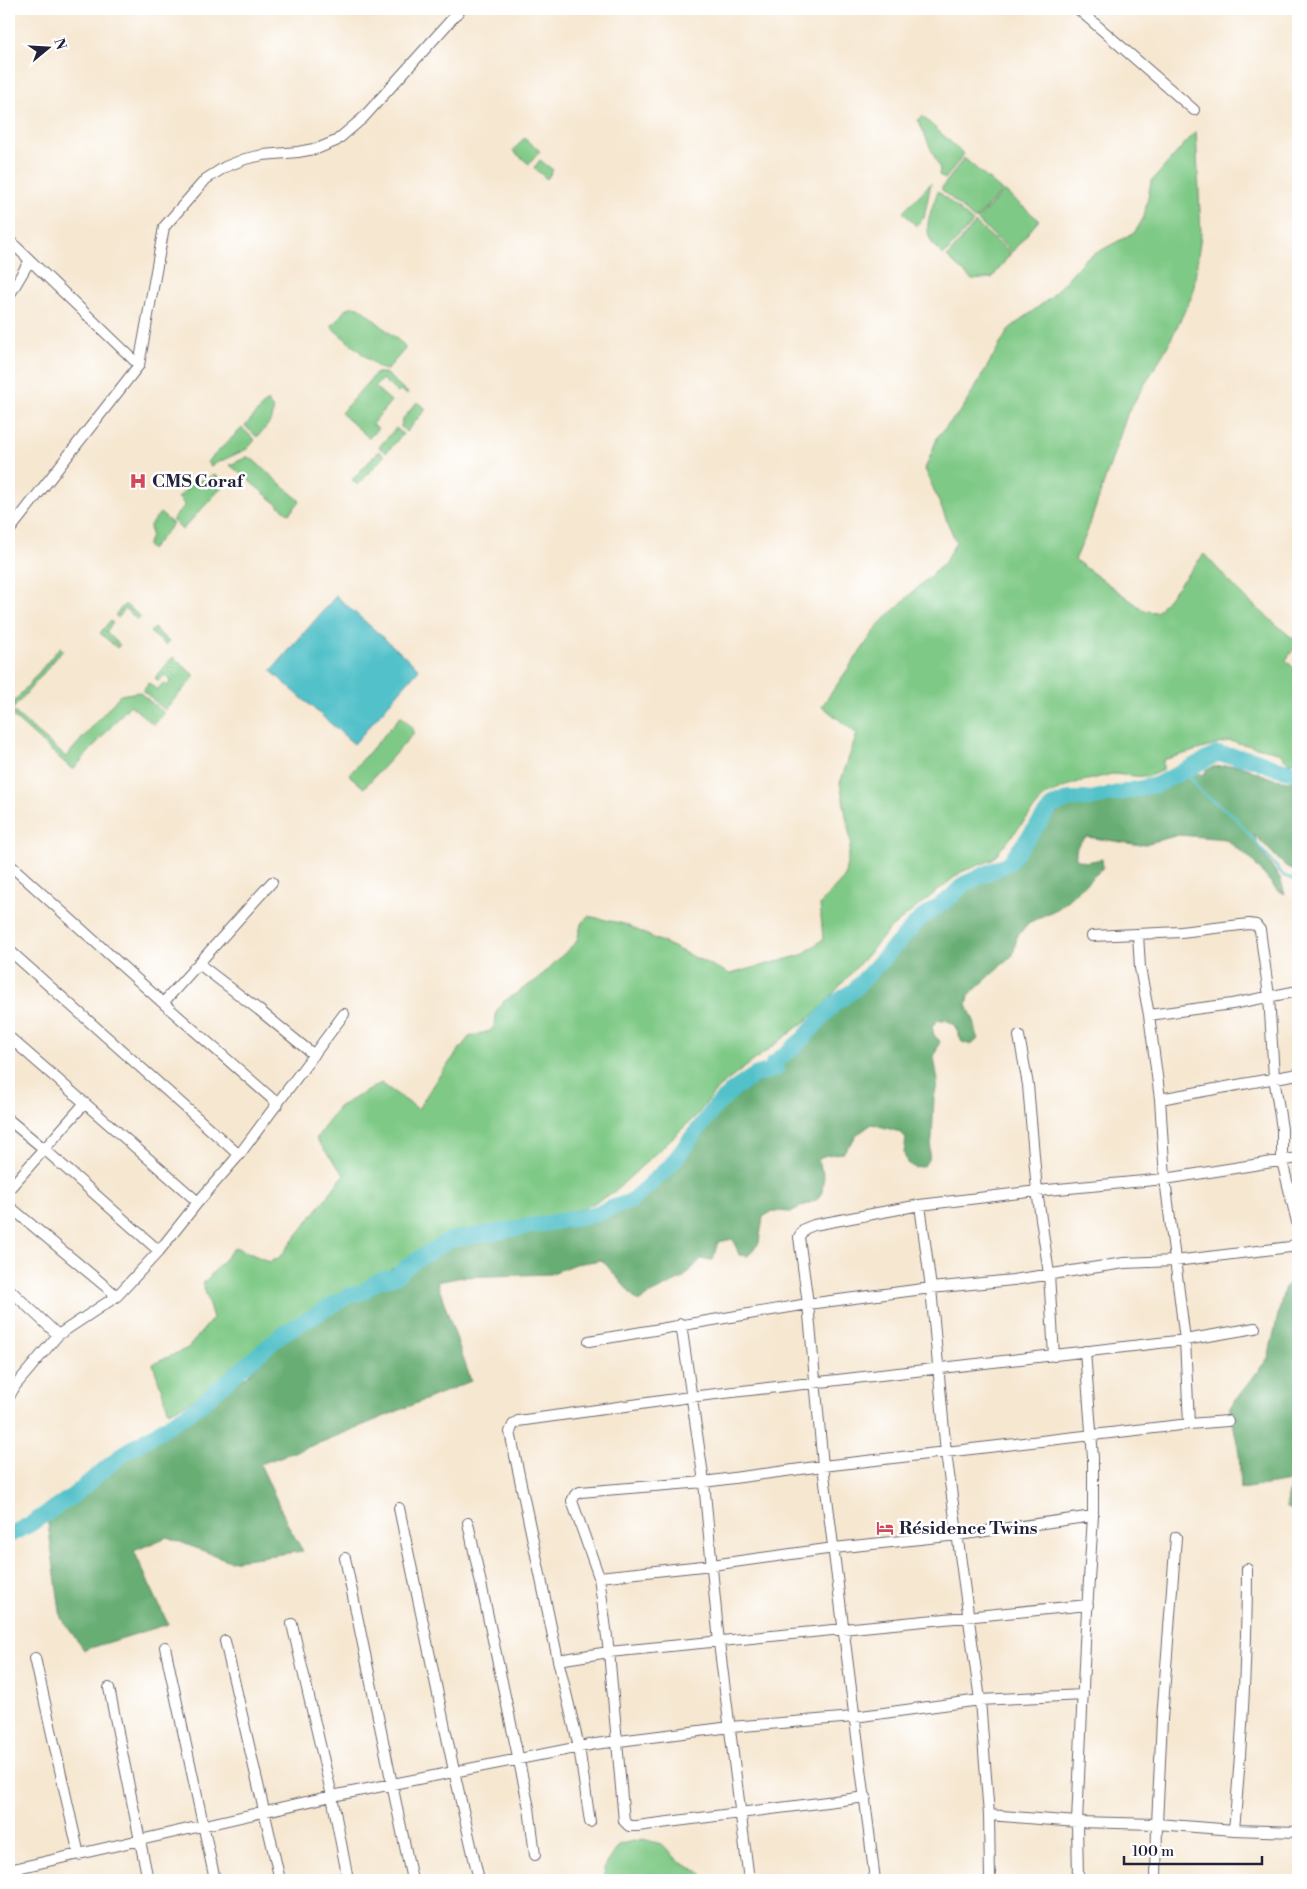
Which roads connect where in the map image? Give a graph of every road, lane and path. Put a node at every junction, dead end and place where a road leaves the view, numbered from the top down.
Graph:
1 (461, 9) edge
2 (1078, 9) edge
3 (1194, 110) dead end
4 (9, 240) edge
5 (30, 260) junction
6 (9, 296) edge
7 (139, 365) junction
8 (9, 531) edge
9 (9, 864) edge
10 (272, 882) dead end
11 (1138, 934) junction
12 (1092, 936) dead end
13 (9, 950) edge
14 (199, 964) junction
15 (1298, 991) edge
16 (1269, 996) junction
17 (163, 1004) junction
18 (344, 1014) dead end
19 (1149, 1015) junction
20 (1019, 1036) dead end
21 (9, 1037) edge
22 (314, 1055) junction
23 (1298, 1074) edge
24 (1274, 1077) junction
25 (1160, 1099) junction
26 (84, 1104) junction
27 (278, 1104) junction
28 (9, 1120) edge
29 (43, 1148) junction
30 (239, 1155) junction
31 (1298, 1158) edge
32 (1282, 1161) junction
33 (1165, 1179) junction
34 (9, 1189) edge
35 (1038, 1191) junction
36 (198, 1202) junction
37 (920, 1205) junction
38 (9, 1206) edge
39 (1298, 1226) edge
40 (1298, 1242) edge
41 (159, 1250) junction
42 (1175, 1260) junction
43 (1049, 1274) junction
44 (931, 1288) junction
45 (9, 1289) edge
46 (117, 1296) junction
47 (808, 1304) junction
48 (681, 1324) junction
49 (1255, 1328) dead end
50 (58, 1335) junction
51 (589, 1340) dead end
52 (1185, 1340) junction
53 (1085, 1351) junction
54 (1054, 1356) junction
55 (938, 1370) junction
56 (816, 1383) junction
57 (12, 1384) edge
58 (9, 1397) edge
59 (690, 1398) junction
60 (1228, 1421) dead end
61 (1189, 1424) junction
62 (1092, 1435) junction
63 (946, 1453) junction
64 (823, 1466) junction
65 (704, 1482) junction
66 (399, 1508) dead end
67 (1093, 1516) junction
68 (468, 1523) dead end
69 (958, 1535) junction
70 (1176, 1537) dead end
71 (834, 1548) junction
72 (345, 1558) dead end
73 (712, 1565) junction
74 (1246, 1569) dead end
75 (599, 1577) junction
76 (1088, 1604) junction
77 (969, 1615) junction
78 (292, 1624) dead end
79 (844, 1630) junction
80 (225, 1641) dead end
81 (719, 1642) junction
82 (165, 1647) dead end
83 (610, 1652) junction
84 (35, 1658) dead end
85 (558, 1660) junction
86 (109, 1688) dead end
87 (1083, 1694) junction
88 (980, 1700) junction
89 (854, 1717) junction
90 (730, 1727) junction
91 (616, 1741) junction
92 (579, 1747) junction
93 (518, 1758) junction
94 (454, 1771) junction
95 (392, 1784) junction
96 (332, 1796) junction
97 (866, 1797) junction
98 (264, 1812) junction
99 (740, 1812) junction
100 (989, 1815) junction
101 (590, 1822) dead end
102 (1077, 1822) junction
103 (1157, 1824) junction
104 (203, 1826) junction
105 (1234, 1830) junction
106 (1298, 1832) edge
107 (140, 1840) junction
108 (79, 1855) junction
109 (535, 1855) dead end
110 (9, 1870) edge
111 (148, 1880) edge
112 (215, 1880) edge
113 (280, 1880) edge
114 (348, 1880) edge
115 (412, 1880) edge
116 (480, 1880) edge
117 (749, 1880) edge
118 (875, 1880) edge
119 (990, 1880) edge
120 (1078, 1880) edge
121 (1156, 1880) edge

1 - 7 street
2 - 3 street
4 - 5 street
5 - 6 street
5 - 7 street
7 - 8 street
9 - 17 street
10 - 14 street
11 - 12 street
11 - 16 street
11 - 19 street
13 - 30 street
14 - 17 street
14 - 22 street
15 - 16 street
16 - 19 street
16 - 24 street
17 - 27 street
18 - 22 street
19 - 25 street
20 - 35 street
21 - 26 street
22 - 27 street
23 - 24 street
24 - 25 street
24 - 32 street
25 - 33 street
26 - 29 street
26 - 36 street
27 - 30 street
28 - 29 street
29 - 34 street
29 - 41 street
30 - 36 street
31 - 32 street
32 - 33 street
32 - 39 street
33 - 35 street
33 - 42 street
35 - 37 street
35 - 43 street
36 - 41 street
37 - 44 street
37 - 47 street
38 - 46 street
40 - 42 street
41 - 46 street
42 - 43 street
42 - 52 street
43 - 44 street
43 - 54 street
44 - 47 street
44 - 55 street
45 - 50 street
46 - 50 street
47 - 48 street
47 - 56 street
48 - 51 street
48 - 59 street
49 - 52 street
50 - 57 street
52 - 53 street
52 - 61 street
53 - 54 street
53 - 62 street
54 - 55 street
55 - 56 street
55 - 63 street
56 - 59 street
56 - 64 street
57 - 58 street
59 - 65 street
59 - 85 street
60 - 61 street
61 - 62 street
62 - 63 street
62 - 67 street
63 - 64 street
63 - 69 street
64 - 65 street
64 - 71 street
65 - 73 street
65 - 75 street
66 - 94 street
67 - 69 street
67 - 76 street
68 - 93 street
69 - 71 street
69 - 77 street
70 - 103 street
71 - 73 street
71 - 79 street
72 - 95 street
73 - 75 street
73 - 81 street
74 - 105 street
75 - 83 street
76 - 77 street
76 - 87 street
77 - 79 street
77 - 88 street
78 - 96 street
79 - 81 street
79 - 89 street
80 - 98 street
81 - 83 street
81 - 90 street
82 - 104 street
83 - 85 street
83 - 91 street
84 - 108 street
85 - 92 street
86 - 107 street
87 - 88 street
87 - 102 street
88 - 89 street
88 - 100 street
89 - 90 street
89 - 97 street
90 - 91 street
90 - 99 street
91 - 92 street
91 - 99 street
92 - 93 street
92 - 101 street
93 - 94 street
93 - 109 street
94 - 95 street
94 - 116 street
95 - 96 street
95 - 115 street
96 - 98 street
96 - 114 street
97 - 99 street
97 - 118 street
98 - 104 street
98 - 113 street
99 - 117 street
100 - 102 street
100 - 119 street
102 - 103 street
102 - 120 street
103 - 105 street
103 - 121 street
104 - 107 street
104 - 112 street
105 - 106 street
107 - 108 street
107 - 111 street
108 - 110 street

